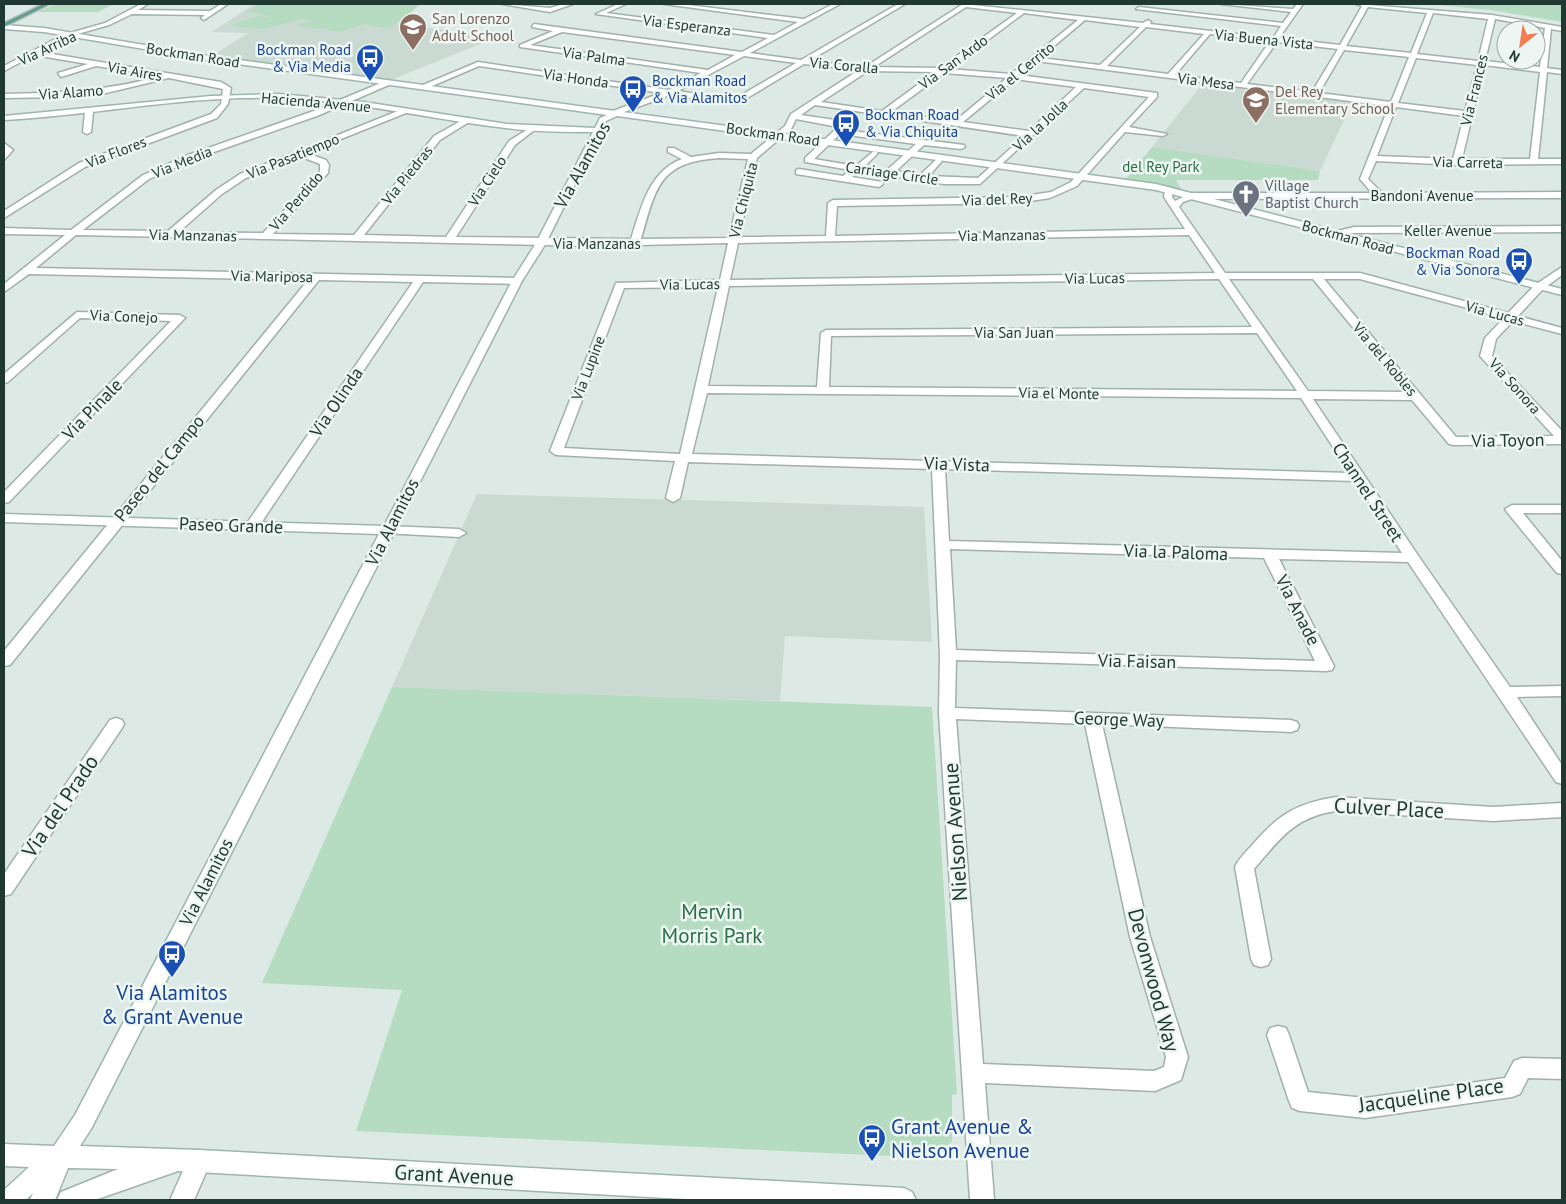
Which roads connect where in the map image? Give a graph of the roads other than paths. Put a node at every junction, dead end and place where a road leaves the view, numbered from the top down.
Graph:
1 (35, 4) edge
2 (47, 4) edge
3 (146, 4) edge
4 (225, 4) edge
5 (505, 4) edge
6 (519, 4) edge
7 (570, 4) edge
8 (623, 4) edge
9 (667, 4) edge
10 (902, 4) edge
11 (1145, 4) edge
12 (1224, 4) edge
13 (1300, 4) edge
14 (1362, 4) edge
15 (821, 5) edge
16 (835, 5) edge
17 (965, 5) joint
18 (1295, 11) junction
19 (1431, 11) junction
20 (131, 12) junction
21 (1022, 12) junction
22 (1160, 12) junction
23 (211, 13) junction
24 (1492, 17) junction
25 (4, 19) edge
26 (1084, 19) junction
27 (200, 20) dead end
28 (805, 21) junction
29 (1285, 25) junction
30 (4, 26) edge
31 (534, 26) dead end
32 (1144, 26) junction
33 (1548, 26) junction
34 (1562, 28) edge
35 (561, 29) junction
36 (1208, 33) junction
37 (72, 34) junction
38 (775, 37) junction
39 (1274, 40) junction
40 (1342, 48) junction
41 (1546, 48) edge
42 (33, 53) junction
43 (743, 54) junction
44 (1413, 56) junction
45 (1033, 59) junction
46 (803, 62) junction
47 (1481, 63) junction
48 (95, 64) junction
49 (1496, 65) edge
50 (1101, 68) junction
51 (4, 69) edge
52 (867, 69) junction
53 (944, 69) junction
54 (1544, 70) joint
55 (708, 72) junction
56 (1562, 72) edge
57 (61, 75) dead end
58 (1170, 76) junction
59 (167, 77) junction
60 (1012, 77) junction
61 (388, 82) junction
62 (1243, 85) junction
63 (1082, 86) junction
64 (422, 87) junction
65 (671, 92) junction
66 (1315, 94) junction
67 (1154, 95) joint
68 (4, 96) edge
69 (228, 97) junction
70 (342, 102) junction
71 (814, 103) junction
72 (1393, 104) junction
73 (403, 111) junction
74 (89, 112) junction
75 (616, 113) junction
76 (884, 113) junction
77 (1468, 114) junction
78 (794, 116) junction
79 (4, 118) edge
80 (466, 120) junction
81 (957, 123) junction
82 (533, 128) junction
83 (1123, 129) junction
84 (598, 130) junction
85 (838, 131) junction
86 (87, 132) dead end
87 (1030, 134) junction
88 (1163, 134) dead end
89 (779, 135) junction
90 (825, 141) junction
91 (922, 142) junction
92 (4, 145) edge
93 (960, 147) dead end
94 (671, 150) dead end
95 (297, 153) junction
96 (874, 153) dead end
97 (910, 153) junction
98 (754, 156) junction
99 (4, 157) edge
100 (1373, 158) junction
101 (690, 160) junction
102 (938, 161) dead end
103 (1457, 162) junction
104 (1534, 162) junction
105 (1562, 162) edge
106 (998, 165) junction
107 (858, 168) junction
108 (800, 172) dead end
109 (890, 172) junction
110 (1080, 176) junction
111 (845, 178) junction
112 (924, 178) junction
113 (880, 184) dead end
114 (1169, 190) junction
115 (1379, 195) junction
116 (1562, 195) edge
117 (1191, 196) junction
118 (1174, 206) junction
119 (4, 215) edge
120 (1562, 229) edge
121 (4, 232) edge
122 (1191, 232) junction
123 (74, 233) junction
124 (1334, 233) junction
125 (170, 235) junction
126 (265, 237) junction
127 (356, 239) junction
128 (830, 239) junction
129 (449, 240) junction
130 (733, 241) junction
131 (541, 242) junction
132 (635, 243) junction
133 (1562, 270) edge
134 (28, 271) junction
135 (1222, 276) junction
136 (1316, 276) junction
137 (316, 277) junction
138 (420, 279) junction
139 (517, 281) junction
140 (724, 284) junction
141 (620, 285) joint
142 (1539, 286) junction
143 (4, 289) edge
144 (1562, 292) edge
145 (1511, 317) junction
146 (180, 318) joint
147 (1260, 330) junction
148 (1562, 331) edge
149 (4, 380) edge
150 (702, 389) junction
151 (823, 390) junction
152 (1305, 396) junction
153 (1416, 396) junction
154 (1562, 439) edge
155 (1453, 441) joint
156 (556, 451) joint
157 (684, 458) junction
158 (938, 464) junction
159 (1357, 477) junction
160 (672, 498) dead end
161 (4, 499) edge
162 (1562, 509) edge
163 (4, 518) edge
164 (116, 522) junction
165 (252, 526) junction
166 (388, 530) junction
167 (458, 532) dead end
168 (941, 545) junction
169 (1270, 555) junction
170 (1412, 558) junction
171 (1562, 570) edge
172 (948, 655) junction
173 (4, 661) edge
174 (1326, 666) joint
175 (1505, 692) junction
176 (1562, 692) edge
177 (948, 714) junction
178 (1092, 718) junction
179 (116, 724) dead end
180 (1291, 726) dead end
181 (1562, 778) edge
182 (1562, 810) edge
183 (4, 889) edge
184 (1261, 959) dead end
185 (1278, 1035) dead end
186 (1562, 1069) edge
187 (972, 1073) junction
188 (4, 1155) edge
189 (60, 1156) junction
190 (189, 1161) junction
191 (11, 1200) edge
192 (42, 1200) edge
193 (69, 1200) edge
194 (182, 1200) edge
195 (904, 1200) edge
196 (982, 1200) edge

1 - 25 main road
2 - 30 main road
3 - 20 street, Via Arriba
4 - 23 street
5 - 6 street
6 - 7 street
8 - 38 street, Via Esperanza
9 - 28 street
10 - 46 street
11 - 22 street
12 - 18 street
13 - 18 street
14 - 19 street
14 - 40 street
15 - 16 street
16 - 28 street, Via Alamitos
17 - 21 street, Via Buena Vista
17 - 52 street, Via Chiquita
18 - 29 street
19 - 24 street
19 - 44 street
20 - 23 street
20 - 37 street, Via Arriba
21 - 26 street, Via Buena Vista
21 - 53 street, Via San Ardo
22 - 29 street
22 - 32 street
23 - 27 street
24 - 33 street
24 - 47 street, Via Frances
26 - 32 street, Via Buena Vista
26 - 45 street, Via el Cerrito
28 - 38 street, Via Alamitos
29 - 39 street
30 - 37 street, Bockman Road
31 - 35 street, Via Coralla
32 - 36 street, Via Buena Vista
32 - 50 street
33 - 34 street
33 - 41 street
35 - 43 street, Via Coralla
35 - 55 street, Via Palma
36 - 39 street, Via Buena Vista
36 - 58 street
37 - 42 street, Via Arriba
37 - 61 street, Bockman Road
38 - 43 street, Via Alamitos
39 - 40 street, Via Buena Vista
39 - 62 street
40 - 44 street, Via Buena Vista
40 - 66 street
42 - 48 street, Via Aires
42 - 51 street, Via Arriba
43 - 46 street, Via Coralla
43 - 55 street, Via Alamitos
44 - 47 street, Via Buena Vista
44 - 72 street
45 - 50 street, Via Mesa
45 - 60 street, Via el Cerrito
46 - 52 street, Via Coralla
46 - 65 street, Via Honda
47 - 49 street, Via Buena Vista
47 - 77 street, Via Frances
48 - 57 street
48 - 59 street, Via Aires
50 - 58 street, Via Mesa
52 - 53 street, Via Coralla
52 - 71 street, Via Chiquita
53 - 60 street, Via Coralla
53 - 76 street, Via San Ardo
54 - 56 street, Via Buena Vista
54 - 104 street
55 - 65 street, Via Alamitos
58 - 62 street, Via Mesa
59 - 68 street, Via Alamo
59 - 69 street, Via Aires
60 - 63 street, Via Coralla
60 - 81 street, Via el Cerrito
61 - 64 street, Bockman Road
61 - 70 street, Via Media
62 - 66 street, Via Mesa
63 - 67 street, Via Coralla
63 - 87 street, Via la Jolla
64 - 65 street, Via Honda
64 - 75 street, Bockman Road
65 - 75 street, Via Alamitos
66 - 72 street, Via Mesa
67 - 83 street, Via del Rey
69 - 70 street, Hacienda Avenue
69 - 74 street, Hacienda Avenue
69 - 119 street, Via Flores
70 - 73 street, Hacienda Avenue
70 - 123 street, Via Media
71 - 76 street
71 - 78 street, Via Chiquita
72 - 77 street, Via Mesa
72 - 100 street
73 - 80 street, Hacienda Avenue
73 - 95 street, Via Pasatiempo
74 - 79 street, Hacienda Avenue
74 - 86 street
75 - 84 street, Via Alamitos
75 - 89 street, Bockman Road
76 - 81 street
77 - 103 street, Via Frances
78 - 85 street
78 - 89 street, Via Chiquita
80 - 82 street, Hacienda Avenue
80 - 127 street, Via Piedras
81 - 87 street
82 - 84 street, Hacienda Avenue
82 - 129 street, Via Cielo
83 - 88 street
83 - 110 street, Via del Rey
84 - 131 street, Via Alamitos
85 - 90 street
85 - 91 street
87 - 106 street, Via la Jolla
89 - 90 street, Bockman Road
89 - 98 street, Via Chiquita
90 - 97 street, Bockman Road
90 - 107 street, Carriage Circle
91 - 93 street
91 - 97 street
92 - 99 street
94 - 101 street
95 - 125 street, Via Pasatiempo
95 - 126 street, Via Perdido
96 - 107 street
97 - 106 street, Bockman Road
97 - 109 street
98 - 101 street
98 - 130 street, Via Chiquita
100 - 103 street, Via Carreta
100 - 115 street
101 - 132 street
102 - 112 street
103 - 104 street, Via Carreta
104 - 105 street, Via Carreta
106 - 110 street, Bockman Road
106 - 112 street, Carriage Circle
107 - 109 street, Carriage Circle
107 - 111 street
108 - 111 street
109 - 112 street, Carriage Circle
110 - 114 street, Bockman Road
110 - 128 street, Via del Rey
111 - 113 street
114 - 117 street, Bockman Road
114 - 118 street, Channel Street
115 - 116 street, Bandoni Avenue
115 - 117 street, Bandoni Avenue
117 - 118 street
117 - 124 street, Bockman Road
118 - 122 street, Channel Street
120 - 124 street, Keller Avenue
121 - 123 street, Via Manzanas
122 - 128 street, Via Manzanas
122 - 135 street, Channel Street
123 - 125 street, Via Manzanas
123 - 134 street, Via Media
124 - 142 street, Bockman Road
125 - 126 street, Via Manzanas
126 - 127 street, Via Manzanas
127 - 129 street, Via Manzanas
128 - 130 street, Via Manzanas
129 - 131 street, Via Manzanas
130 - 132 street, Via Manzanas
130 - 140 street, Via Chiquita
131 - 132 street, Via Manzanas
131 - 139 street, Via Alamitos
133 - 142 street, Via Sonora
134 - 137 street, Via Mariposa
134 - 143 street, Via Media
135 - 136 street, Via Lucas
135 - 140 street, Via Lucas
135 - 147 street, Channel Street
136 - 145 street, Via Lucas
136 - 153 street, Via del Robles
137 - 138 street, Via Mariposa
137 - 164 street, Paseo del Campo
138 - 139 street, Via Mariposa
138 - 165 street, Via Olinda
139 - 166 street, Via Alamitos
140 - 141 street, Via Lucas
140 - 150 street, Via Chiquita
141 - 156 street, Via Lupine
142 - 144 street, Bockman Road
142 - 145 street, Via Sonora
145 - 148 street, Via Lucas
145 - 154 street, Via Sonora
146 - 149 street, Via Conejo
146 - 161 street, Via Pinale
147 - 151 street, Via San Juan
147 - 152 street, Channel Street
150 - 151 street, Via el Monte
150 - 157 street, Via Chiquita
151 - 152 street, Via el Monte
152 - 153 street, Via el Monte
152 - 159 street, Channel Street
153 - 155 street, Via del Robles
154 - 155 street, Via Toyon
156 - 157 street, Via Vista
157 - 158 street, Via Vista
157 - 160 street, Via Chiquita
158 - 159 street, Via Vista
158 - 168 street, Nielson Avenue
159 - 170 street, Channel Street
162 - 171 street
163 - 164 street, Paseo Grande
164 - 165 street, Paseo Grande
164 - 173 street, Paseo del Campo
165 - 166 street, Paseo Grande
166 - 167 street, Paseo Grande
166 - 189 street, Via Alamitos
168 - 169 street, Via la Paloma
168 - 172 street, Nielson Avenue
169 - 170 street, Via la Paloma
169 - 174 street, Via Anade
170 - 175 street, Channel Street
172 - 174 street, Via Faisan
172 - 177 street, Nielson Avenue
175 - 176 street
175 - 181 street, Channel Street
177 - 178 street, George Way
177 - 187 street, Nielson Avenue
178 - 180 street, George Way
178 - 187 street, Devonwood Way
179 - 183 street, Via del Prado
182 - 184 street, Culver Place
185 - 186 street, Jacqueline Place
187 - 196 street, Nielson Avenue
188 - 189 street, Grant Avenue
189 - 190 street, Grant Avenue
189 - 191 street
189 - 192 street
190 - 193 street
190 - 194 street
190 - 195 street, Grant Avenue

